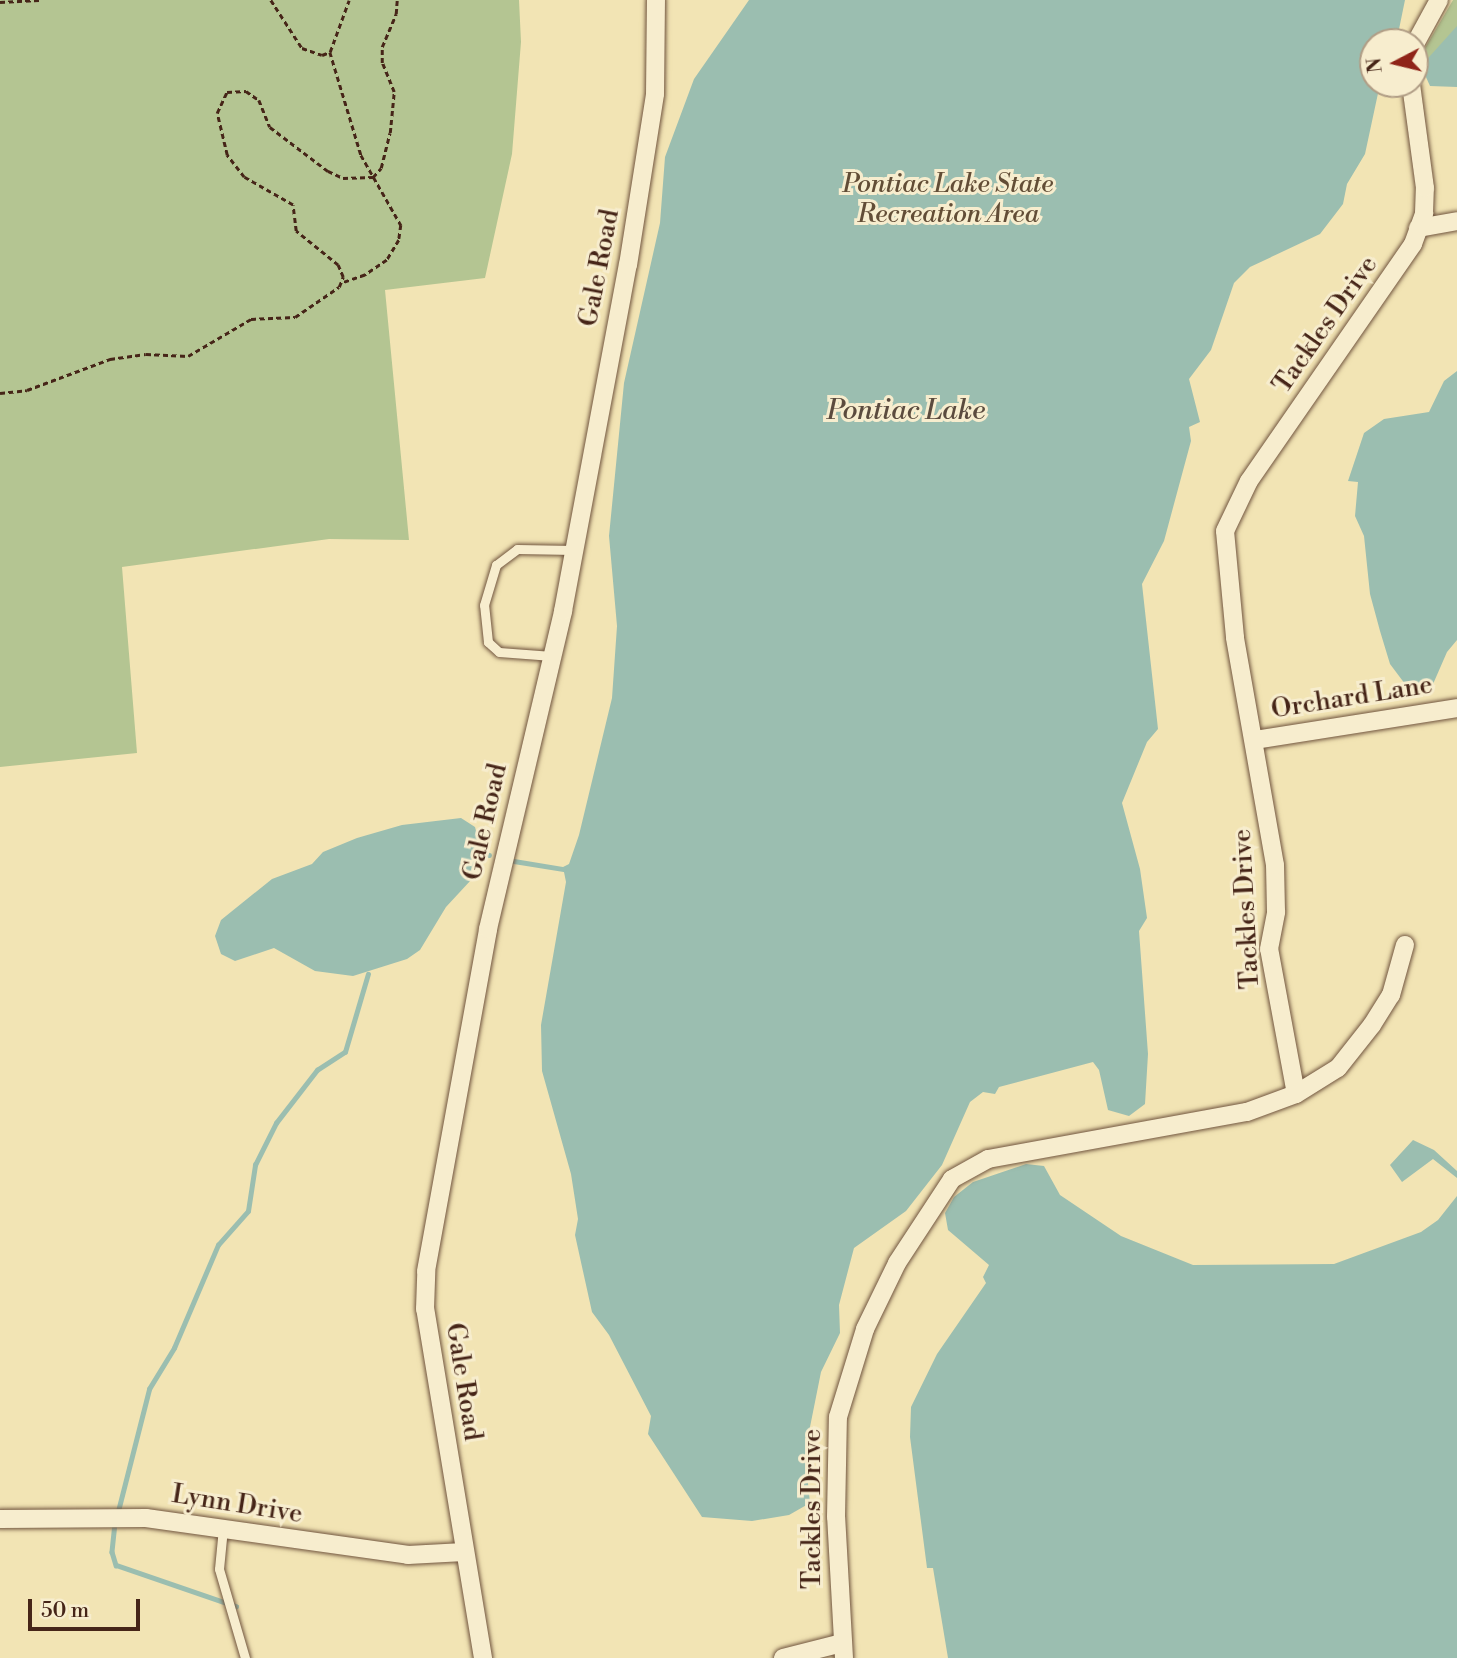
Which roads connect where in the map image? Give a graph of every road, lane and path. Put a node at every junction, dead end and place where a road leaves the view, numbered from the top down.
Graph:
1 (39, 0) edge
2 (271, 0) edge
3 (349, 0) edge
4 (397, 0) edge
5 (656, 0) edge
6 (1439, 0) edge
7 (0, 2) edge
8 (1424, 28) edge
9 (330, 52) junction
10 (1413, 98) edge
11 (373, 177) junction
12 (1457, 221) edge
13 (1418, 229) junction
14 (342, 283) junction
15 (0, 393) edge
16 (574, 550) junction
17 (552, 656) junction
18 (1457, 708) edge
19 (1255, 740) junction
20 (1405, 944) dead end
21 (1296, 1094) junction
22 (0, 1518) edge
23 (223, 1528) junction
24 (464, 1552) junction
25 (843, 1651) edge
26 (245, 1658) edge
27 (483, 1658) edge
28 (783, 1658) edge

1 - 7 path
2 - 9 path
3 - 9 path
4 - 11 path
5 - 16 street, Gale Road
6 - 8 street
9 - 11 path
10 - 13 street, Tackles Drive
11 - 14 path
11 - 14 path
12 - 13 street
13 - 19 street, Tackles Drive
14 - 15 path
16 - 17 street, Gale Road
16 - 17 lane
17 - 24 street, Gale Road
18 - 19 street, Orchard Lane
19 - 21 street, Tackles Drive
20 - 21 street
21 - 25 street, Tackles Drive
22 - 23 street, Lynn Drive
23 - 24 street, Lynn Drive
23 - 26 lane
24 - 27 street, Gale Road
25 - 28 street, Tackles Drive

